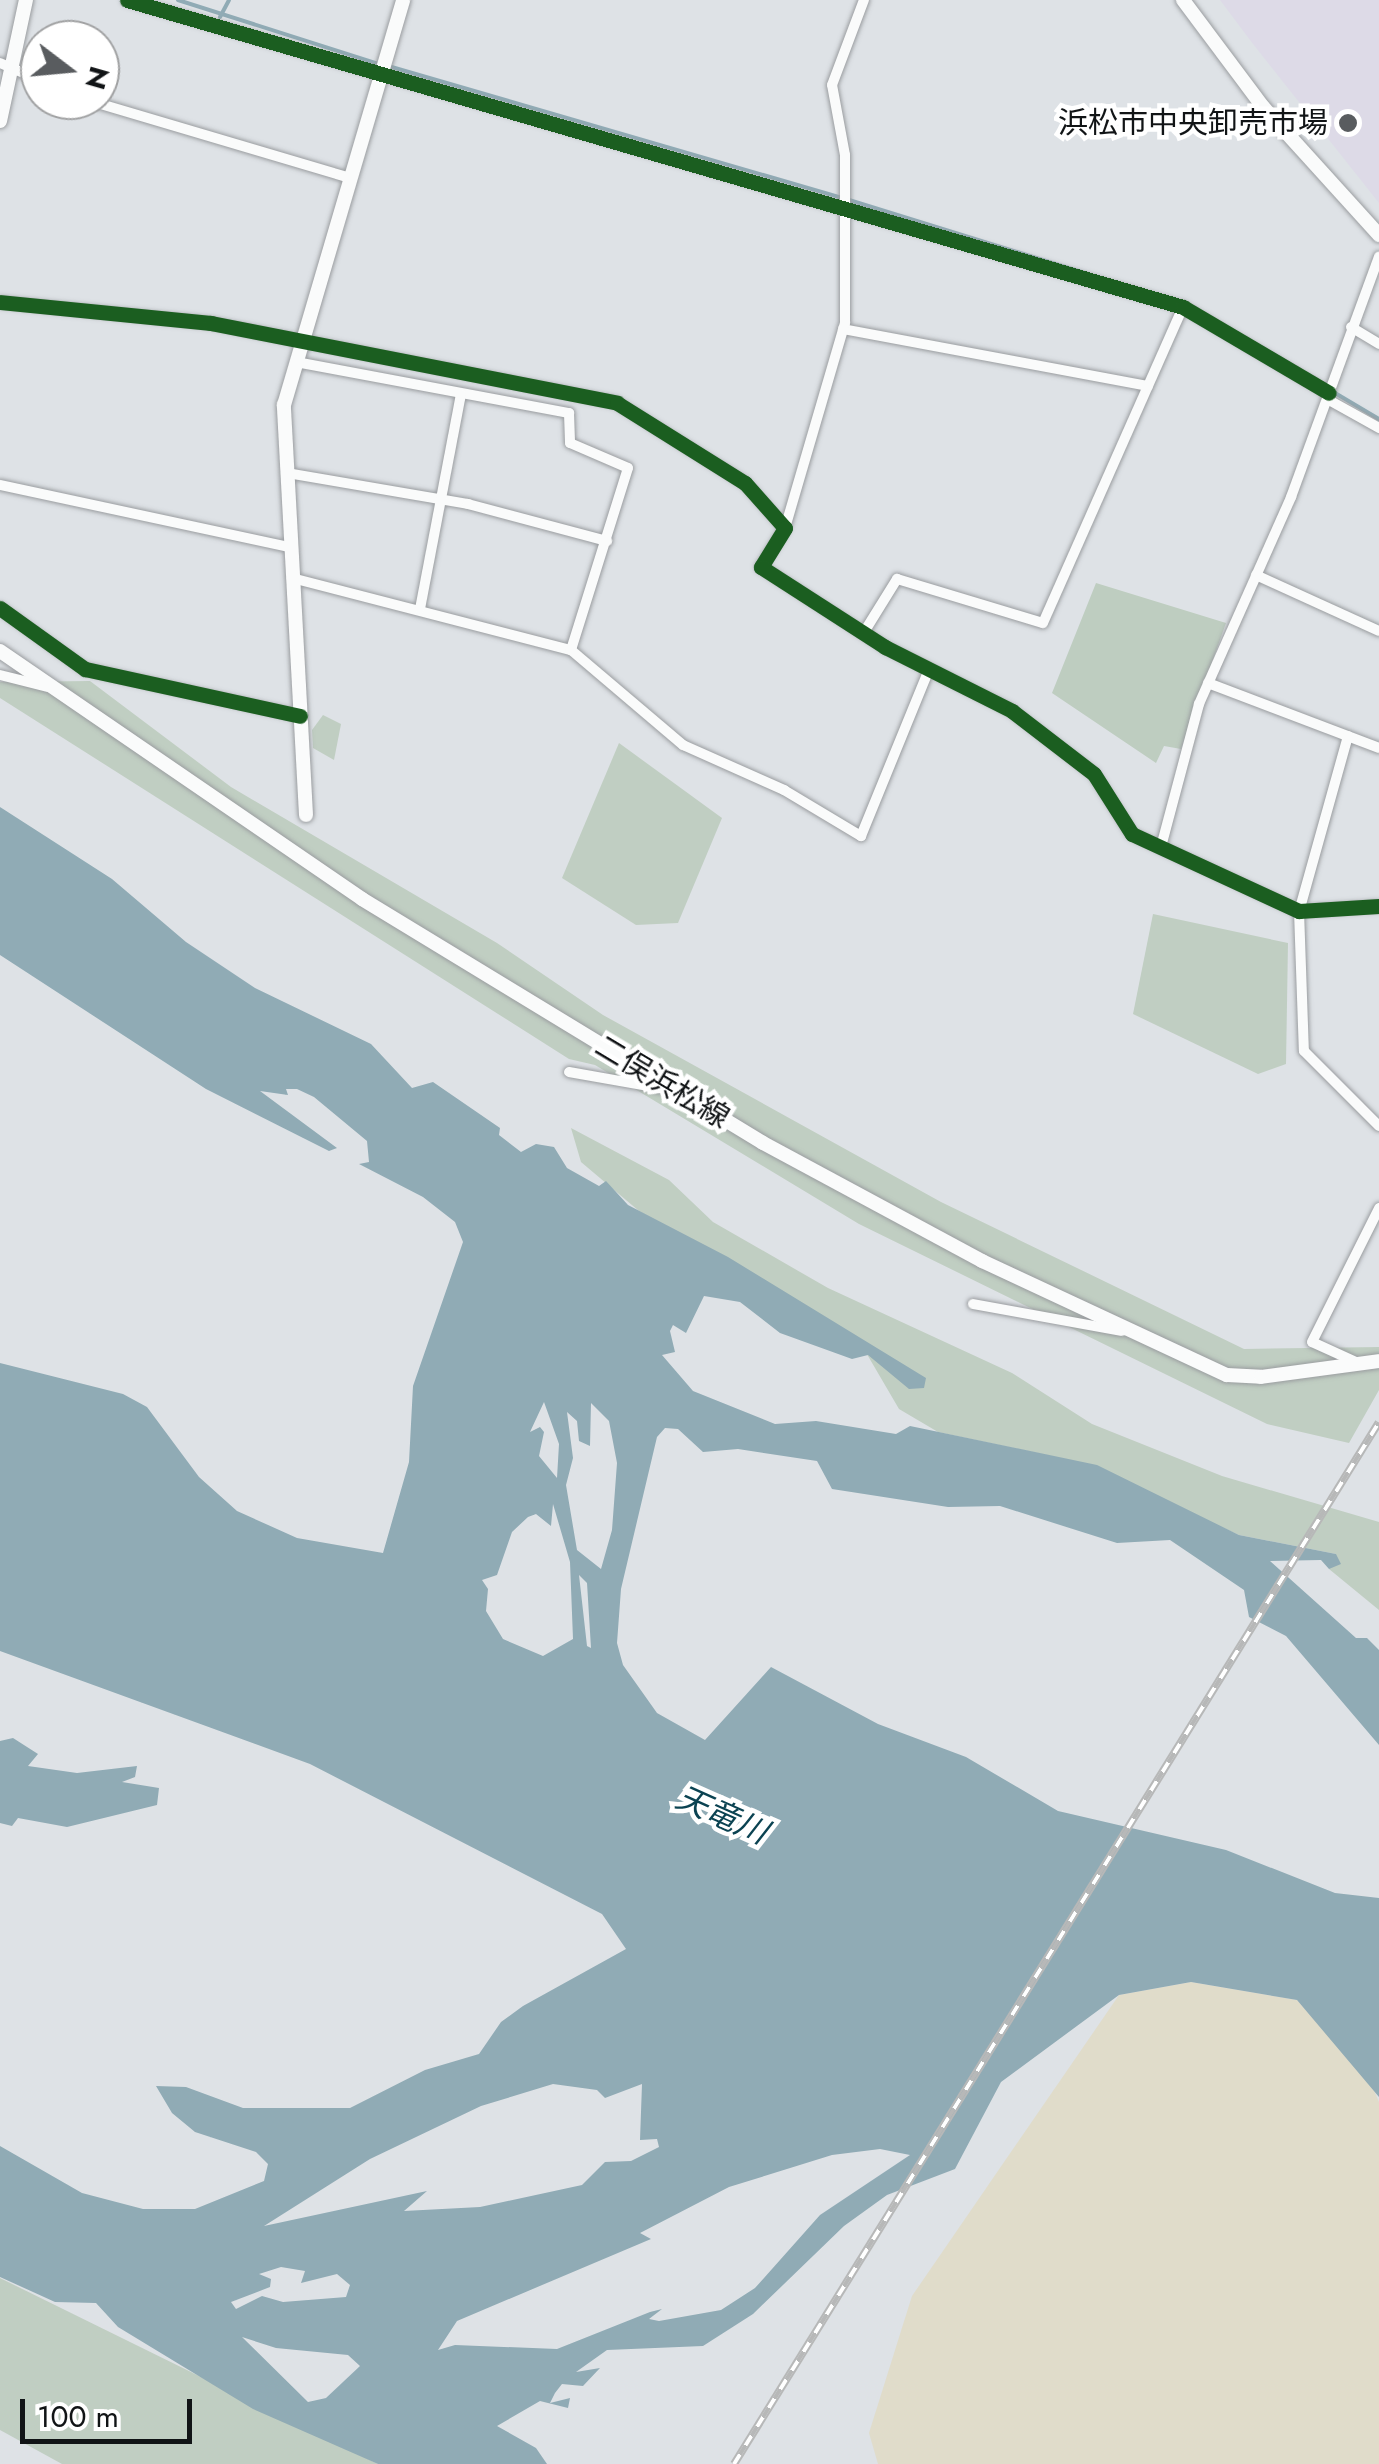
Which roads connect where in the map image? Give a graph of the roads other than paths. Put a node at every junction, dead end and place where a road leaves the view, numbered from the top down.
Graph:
1 (26, 0) edge
2 (126, 0) edge
3 (403, 0) edge
4 (864, 0) edge
5 (1183, 0) edge
6 (6, 66) edge
7 (382, 70) junction
8 (120, 110) edge
9 (0, 122) edge
10 (350, 178) junction
11 (844, 206) junction
12 (1379, 235) edge
13 (1379, 257) edge
14 (0, 302) edge
15 (1183, 307) junction
16 (1352, 327) junction
17 (842, 329) junction
18 (301, 342) junction
19 (1379, 344) edge
20 (296, 362) junction
21 (1148, 386) junction
22 (462, 394) junction
23 (1328, 396) junction
24 (1379, 428) edge
25 (287, 473) junction
26 (0, 486) edge
27 (440, 498) junction
28 (785, 528) junction
29 (607, 542) junction
30 (290, 547) junction
31 (1256, 574) junction
32 (292, 578) junction
33 (0, 608) edge
34 (420, 609) junction
35 (866, 629) junction
36 (1379, 631) edge
37 (571, 650) junction
38 (0, 652) edge
39 (929, 669) junction
40 (0, 675) edge
41 (1208, 683) junction
42 (51, 688) junction
43 (300, 716) junction
44 (1348, 736) junction
45 (1379, 748) edge
46 (306, 815) dead end
47 (1161, 848) junction
48 (1379, 906) edge
49 (1299, 911) junction
50 (569, 1072) dead end
51 (678, 1091) junction
52 (1379, 1126) edge
53 (1379, 1208) edge
54 (973, 1304) dead end
55 (1122, 1330) junction
56 (1379, 1362) edge
57 (1358, 1363) junction

1 - 6 main road
2 - 7 street
3 - 7 main road
4 - 11 street
5 - 12 main road
6 - 9 main road
7 - 10 main road
7 - 11 street
8 - 10 street
10 - 18 main road
11 - 15 street
11 - 17 street
13 - 16 street
14 - 18 street
15 - 21 street
15 - 23 street
16 - 19 street
16 - 23 street
17 - 21 street
17 - 28 street
18 - 20 main road
18 - 28 street
20 - 22 street
20 - 25 main road
21 - 35 street
22 - 27 street
22 - 29 street
23 - 24 street
23 - 31 street
25 - 27 street
25 - 30 main road
26 - 30 street
27 - 29 street
27 - 34 street
28 - 35 street
29 - 37 street
30 - 32 main road
31 - 36 street
31 - 41 street
32 - 34 street
32 - 43 main road
33 - 43 street
34 - 37 street
35 - 39 street
37 - 39 street
38 - 42 main road, 二俣浜松線
39 - 47 street
40 - 42 street
41 - 44 street
41 - 47 street
42 - 51 main road, 二俣浜松線
43 - 46 main road
44 - 45 street
44 - 49 street
47 - 49 street
48 - 49 street
49 - 52 street
50 - 51 street
51 - 55 main road, 二俣浜松線
53 - 57 street
54 - 55 street
55 - 57 main road, 二俣浜松線
56 - 57 main road, 二俣浜松線

